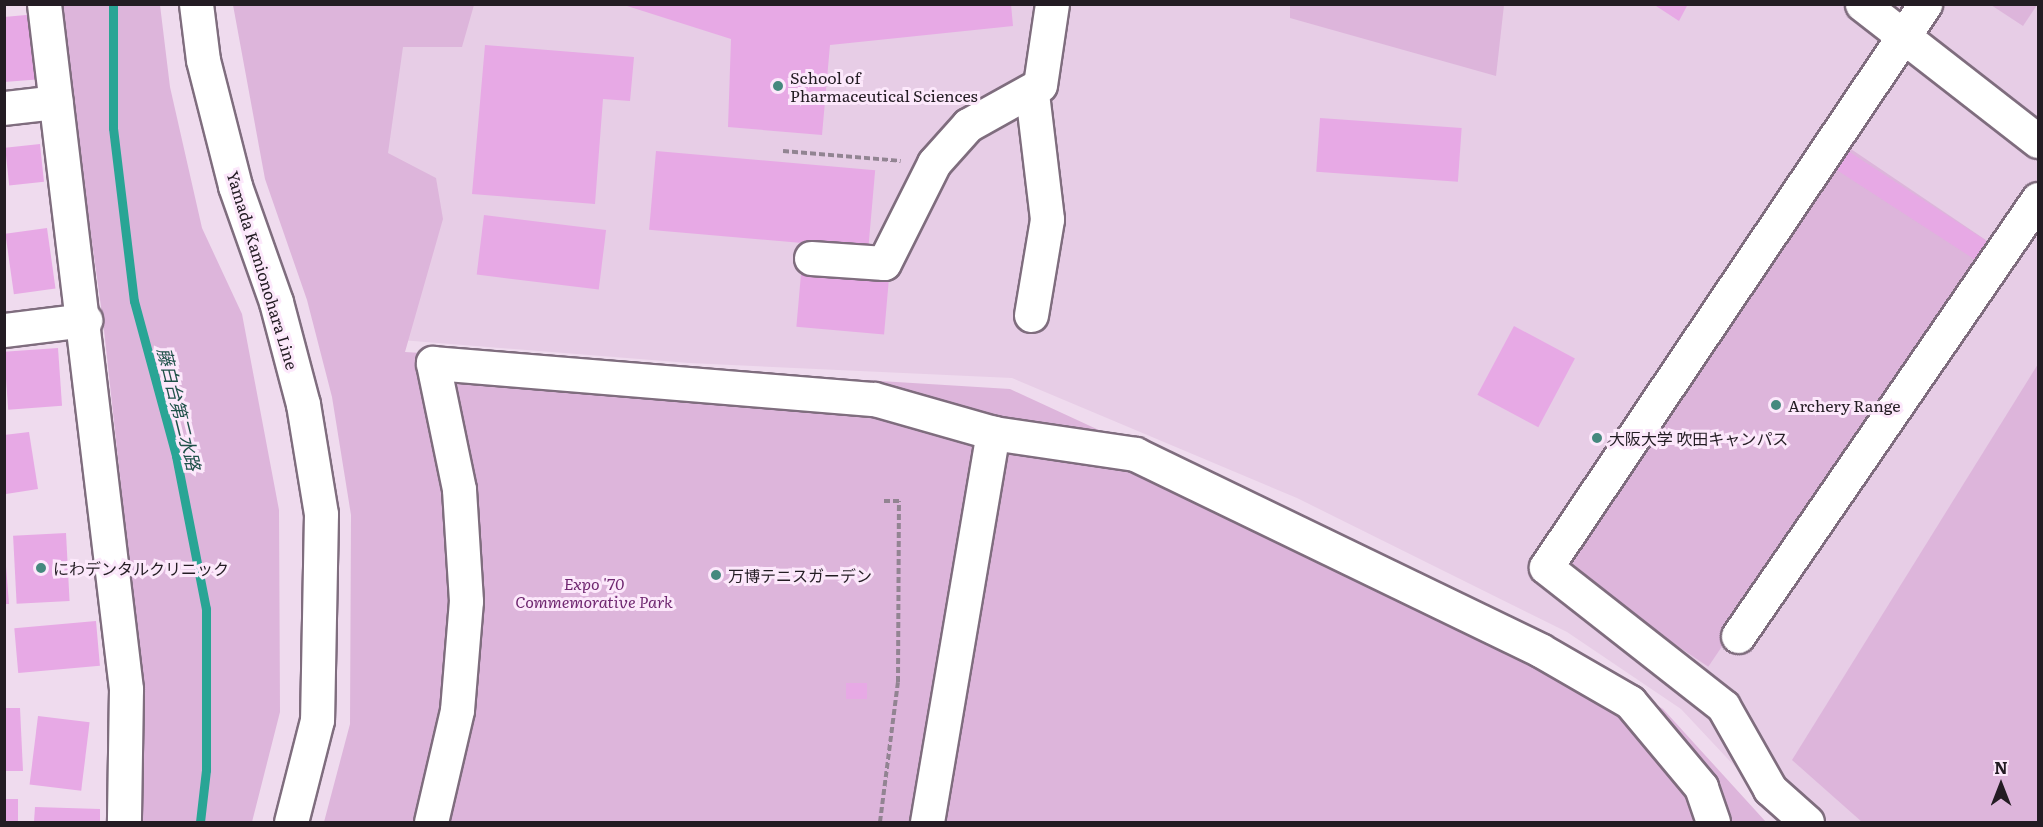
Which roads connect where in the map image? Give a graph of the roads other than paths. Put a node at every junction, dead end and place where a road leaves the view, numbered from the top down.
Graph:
1 (44, 4) edge
2 (196, 4) edge
3 (1052, 4) edge
4 (1862, 4) edge
5 (1925, 4) edge
6 (1904, 37) junction
7 (1032, 93) junction
8 (56, 102) junction
9 (4, 108) edge
10 (2038, 141) edge
11 (2038, 199) edge
12 (811, 258) dead end
13 (1031, 315) dead end
14 (85, 320) junction
15 (4, 330) edge
16 (993, 433) junction
17 (1738, 636) dead end
18 (124, 822) edge
19 (291, 822) edge
20 (430, 822) edge
21 (927, 822) edge
22 (1713, 822) edge
23 (1807, 822) edge

1 - 8 street
2 - 19 street, Yamada Kamionohara Line
3 - 7 street
4 - 6 street
5 - 6 street
6 - 10 street
6 - 23 street
7 - 12 street
7 - 13 street
8 - 9 street
8 - 14 street
11 - 17 street
14 - 15 street
14 - 18 street
16 - 20 street
16 - 21 street
16 - 22 street

